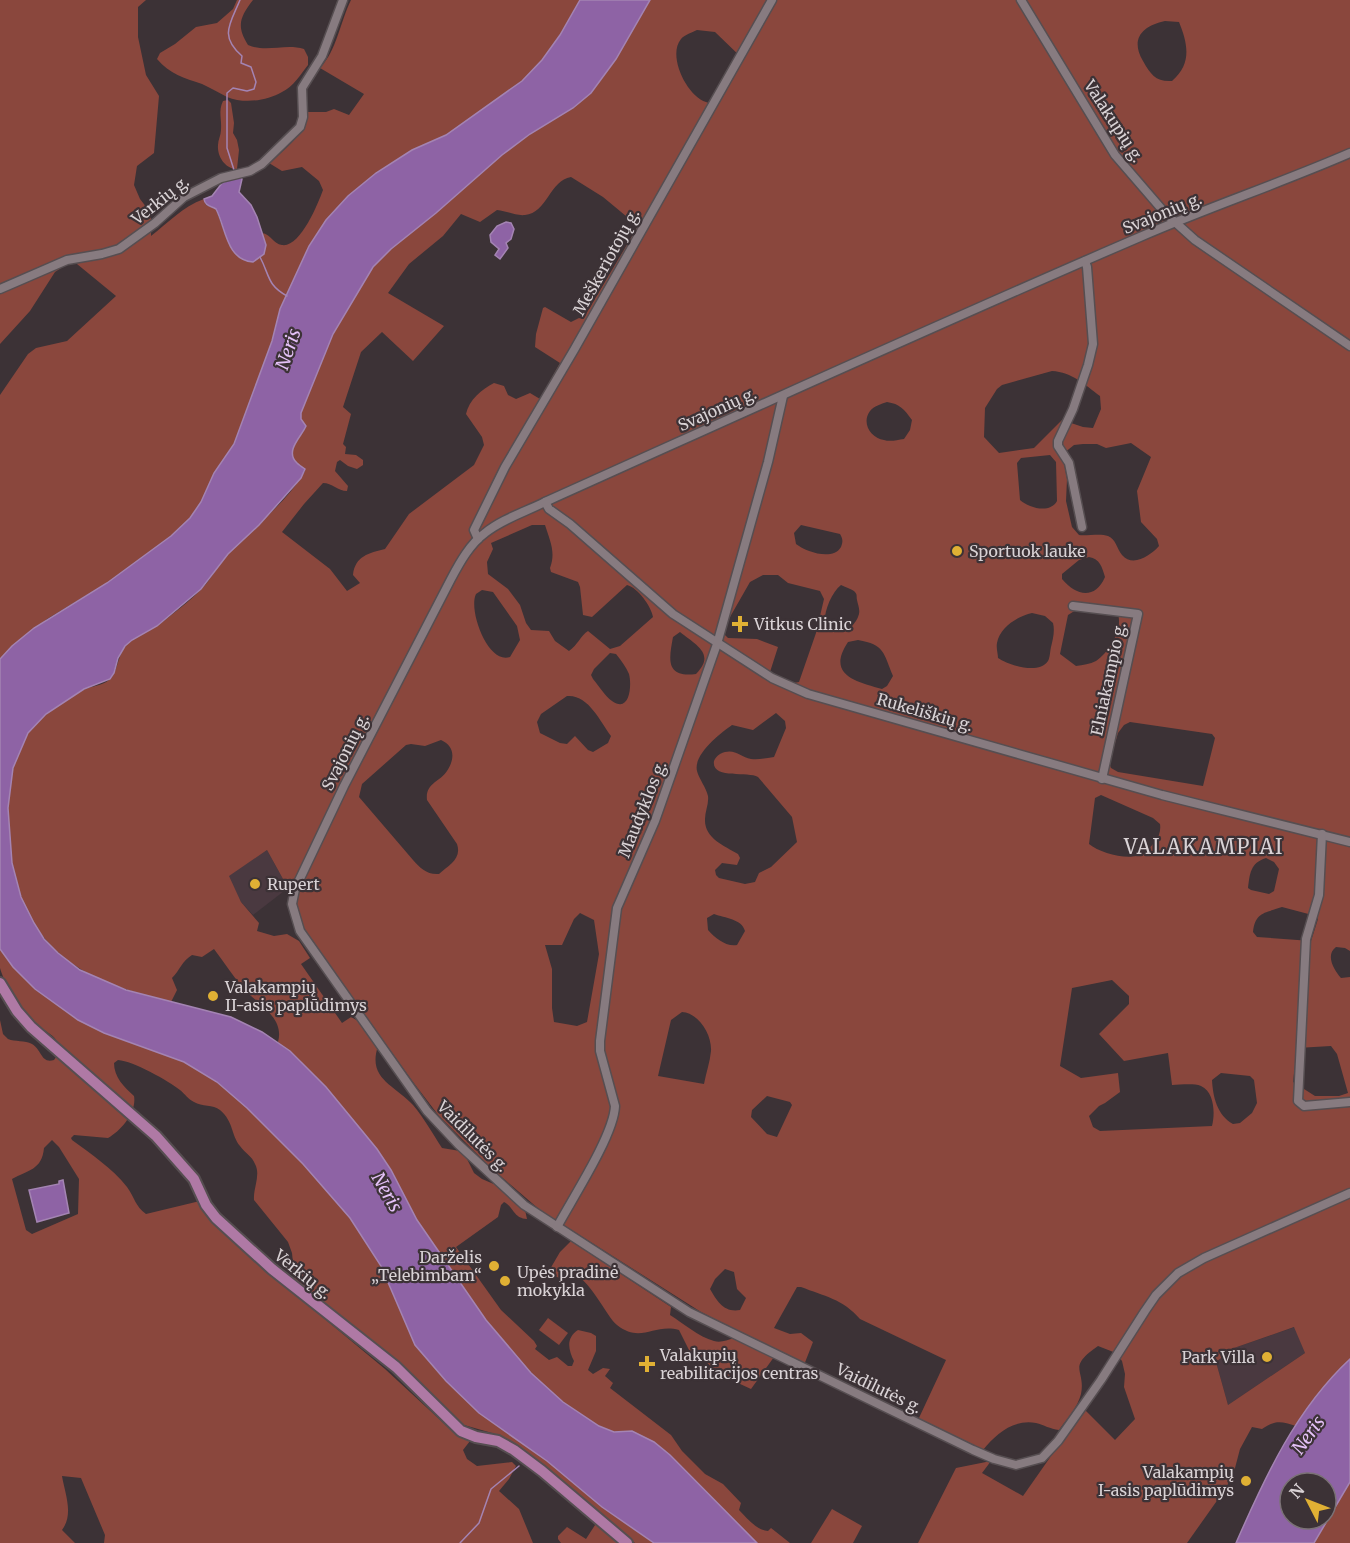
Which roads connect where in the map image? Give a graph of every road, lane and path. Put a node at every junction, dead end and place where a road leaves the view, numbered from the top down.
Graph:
1 (344, 0) edge
2 (772, 0) edge
3 (1021, 0) edge
4 (1350, 153) edge
5 (1174, 223) junction
6 (1085, 261) junction
7 (0, 289) edge
8 (1350, 346) edge
9 (783, 396) junction
10 (545, 502) junction
11 (1082, 527) dead end
12 (478, 539) junction
13 (1073, 606) dead end
14 (717, 644) junction
15 (1102, 779) junction
16 (1322, 834) junction
17 (1350, 842) edge
18 (292, 904) joint
19 (0, 983) edge
20 (1350, 1102) edge
21 (1350, 1193) edge
22 (557, 1227) junction
23 (627, 1543) edge

1 - 7 street, Verkių g.
2 - 12 street, Meškeriotojų g.
3 - 5 street, Valakupių g.
4 - 5 street, Svajonių g.
5 - 6 street, Svajonių g.
5 - 8 street, Valakupių g.
6 - 9 street, Svajonių g.
6 - 11 street
9 - 10 street, Svajonių g.
9 - 14 street, Maudyklos g.
10 - 12 street, Svajonių g.
10 - 14 street, Rukeliškių g.
12 - 18 street, Svajonių g.
13 - 15 street, Elniakampio g.
14 - 15 street, Rukeliškių g.
14 - 22 street, Maudyklos g.
15 - 16 street, Rukeliškių g.
16 - 17 street, Rukeliškių g.
16 - 20 street
18 - 22 street, Vaidilutės g.
19 - 23 main road, Verkių g.
21 - 22 street, Vaidilutės g.

